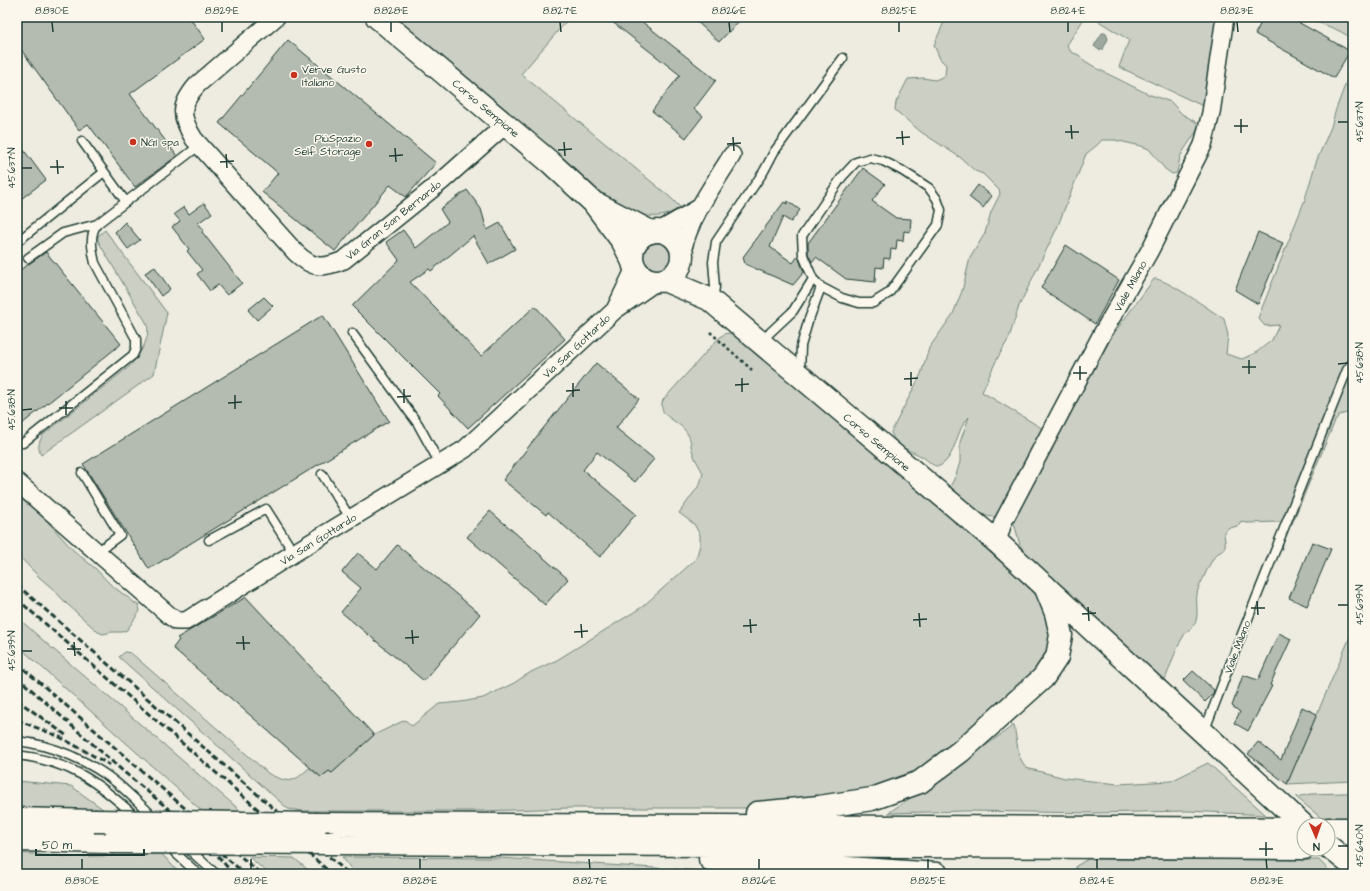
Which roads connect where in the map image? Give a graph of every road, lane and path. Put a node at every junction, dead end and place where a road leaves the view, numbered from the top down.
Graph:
1 (276, 17) edge
2 (377, 17) edge
3 (1225, 17) edge
4 (843, 58) dead end
5 (505, 124) junction
6 (82, 141) dead end
7 (200, 145) junction
8 (732, 156) dead end
9 (104, 172) junction
10 (126, 202) junction
11 (593, 202) junction
12 (699, 208) junction
13 (97, 224) junction
14 (655, 231) junction
15 (17, 242) edge
16 (682, 252) junction
17 (28, 258) dead end
18 (634, 264) junction
19 (812, 279) junction
20 (660, 280) junction
21 (821, 288) junction
22 (710, 301) junction
23 (615, 310) junction
24 (710, 332) dead end
25 (352, 333) dead end
26 (760, 343) junction
27 (1353, 362) edge
28 (752, 370) dead end
29 (800, 376) junction
30 (23, 444) dead end
31 (440, 464) junction
32 (82, 473) dead end
33 (322, 474) dead end
34 (17, 482) edge
35 (351, 519) junction
36 (209, 540) dead end
37 (996, 542) junction
38 (97, 552) junction
39 (294, 553) junction
40 (1045, 586) junction
41 (1204, 732) junction
42 (17, 741) edge
43 (17, 755) edge
44 (17, 819) edge
45 (1296, 820) edge
46 (1296, 828) edge
47 (1336, 829) edge
48 (1353, 829) edge
49 (588, 835) junction
50 (17, 840) edge
51 (1336, 847) edge
52 (1296, 848) edge
53 (1353, 848) edge
54 (1336, 853) edge
55 (1331, 857) edge
56 (1353, 866) edge
57 (198, 874) edge
58 (216, 874) edge
59 (937, 874) edge
60 (1345, 874) edge

1 - 7 street, Via Gran San Bernardo
2 - 5 main road, Corso Sempione
3 - 37 street, Viale Milano
4 - 22 lane
5 - 7 street, Via Gran San Bernardo
5 - 11 main road, Corso Sempione
6 - 9 lane
7 - 10 lane
8 - 12 street
9 - 10 lane
9 - 15 lane
10 - 13 lane
11 - 14 main road, Corso Sempione
11 - 18 main road, Corso Sempione
12 - 14 street
12 - 16 street
13 - 17 lane
13 - 30 lane
14 - 16 main road
14 - 18 main road
16 - 20 main road
16 - 22 main road, Corso Sempione
18 - 20 main road
18 - 23 street, Via San Gottardo
19 - 21 lane
19 - 21 lane
19 - 26 lane
20 - 22 main road, Corso Sempione
20 - 23 street, Via San Gottardo
21 - 29 lane
22 - 26 main road, Corso Sempione
23 - 31 street, Via San Gottardo
24 - 28 path
25 - 31 lane
26 - 29 main road, Corso Sempione
27 - 41 lane, Viale Milano
29 - 37 main road, Corso Sempione
31 - 35 street, Via San Gottardo
32 - 38 lane
33 - 35 lane
34 - 38 street, Via San Gottardo
35 - 39 street, Via San Gottardo
36 - 39 lane
37 - 40 main road, Corso Sempione
38 - 39 street, Via San Gottardo
40 - 41 main road
40 - 49 main road
41 - 45 main road
42 - 58 lane
43 - 57 lane
44 - 49 main road, bridge
46 - 49 main road
47 - 48 main road
49 - 50 main road, bridge
49 - 52 main road
49 - 59 main road
51 - 53 main road
54 - 56 main road, bridge
55 - 60 main road

